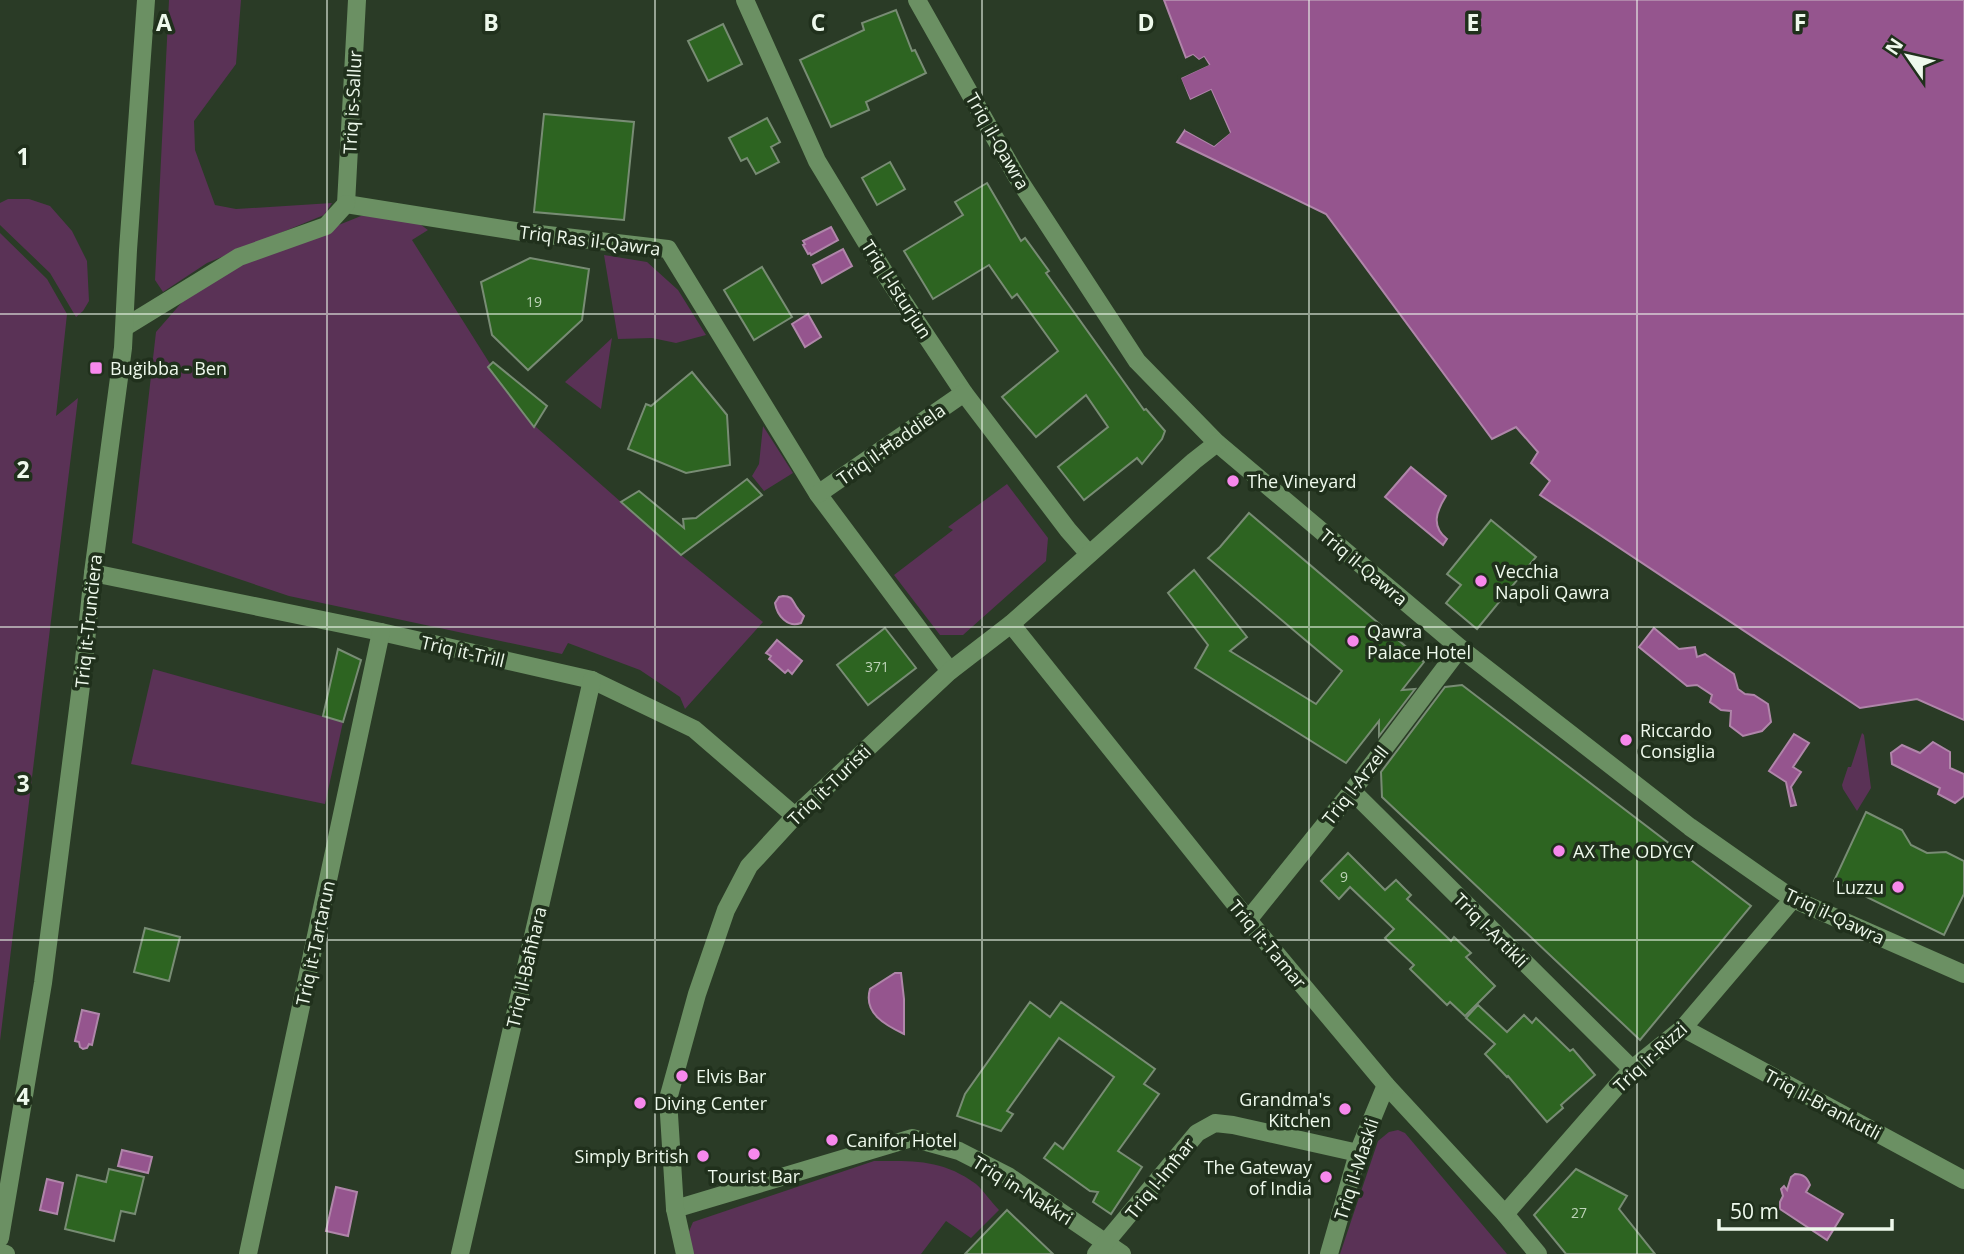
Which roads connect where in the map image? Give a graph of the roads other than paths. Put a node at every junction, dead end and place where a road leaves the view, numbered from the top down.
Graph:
1 (146, 0) edge
2 (357, 0) edge
3 (745, 0) edge
4 (917, 0) edge
5 (346, 204) junction
6 (125, 327) junction
7 (964, 393) junction
8 (1217, 443) junction
9 (818, 494) junction
10 (1089, 554) junction
11 (93, 573) junction
12 (1011, 624) junction
13 (381, 632) junction
14 (1460, 648) junction
15 (950, 671) junction
16 (592, 680) junction
17 (1352, 791) junction
18 (795, 816) junction
19 (1793, 899) junction
20 (1248, 920) junction
21 (1964, 974) edge
22 (1683, 1028) junction
23 (1632, 1069) junction
24 (1386, 1085) junction
25 (1358, 1153) junction
26 (1964, 1180) edge
27 (675, 1209) junction
28 (1505, 1214) junction
29 (0, 1238) edge
30 (1101, 1249) edge
31 (0, 1252) edge
32 (6, 1254) edge
33 (248, 1254) edge
34 (460, 1254) edge
35 (685, 1254) edge
36 (1122, 1254) edge
37 (1329, 1254) edge
38 (1538, 1254) edge

1 - 6 street, Triq it-Trunċiera
2 - 5 street, Triq is-Sallur
3 - 7 street, Triq l-Isturjun
4 - 8 street, Triq il-Qawra
5 - 6 street
5 - 9 street, Triq Ras il-Qawra
6 - 11 street, Triq it-Trunċiera
7 - 9 street, Triq il-Ħaddiela
7 - 10 street, Triq l-Isturjun
8 - 10 street, Triq it-Turisti
8 - 14 street, Triq il-Qawra
9 - 15 street, Triq Ras il-Qawra
10 - 12 street, Triq it-Turisti
11 - 13 street, Triq it-Trill
11 - 29 street, Triq it-Trunċiera
12 - 15 street, Triq it-Turisti
12 - 20 street, Triq it-Tamar
13 - 16 street, Triq it-Trill
13 - 33 street, Triq it-Tartarun
14 - 17 street, Triq l-Arzell
14 - 19 street, Triq il-Qawra
15 - 18 street, Triq it-Turisti
16 - 18 street, Triq it-Trill
16 - 34 street, Triq il-Baħħara
17 - 20 street, Triq l-Arzell
17 - 23 street, Triq l-Artikli
18 - 27 street, Triq it-Turisti
19 - 21 street, Triq il-Qawra
19 - 22 street, Triq ir-Rizzi
20 - 24 street, Triq it-Tamar
22 - 23 street, Triq ir-Rizzi
22 - 26 street, Triq il-Brankutli
23 - 28 street, Triq ir-Rizzi
24 - 25 street, Triq il-Maskli
24 - 28 street, Triq it-Tamar
25 - 30 street, Triq l-Imħar
25 - 37 street, Triq il-Maskli
27 - 30 street, Triq in-Nakkri
27 - 35 street, Triq it-Turisti
28 - 38 street, Triq it-Tamar
30 - 36 street, Triq in-Nakkri
31 - 32 street

